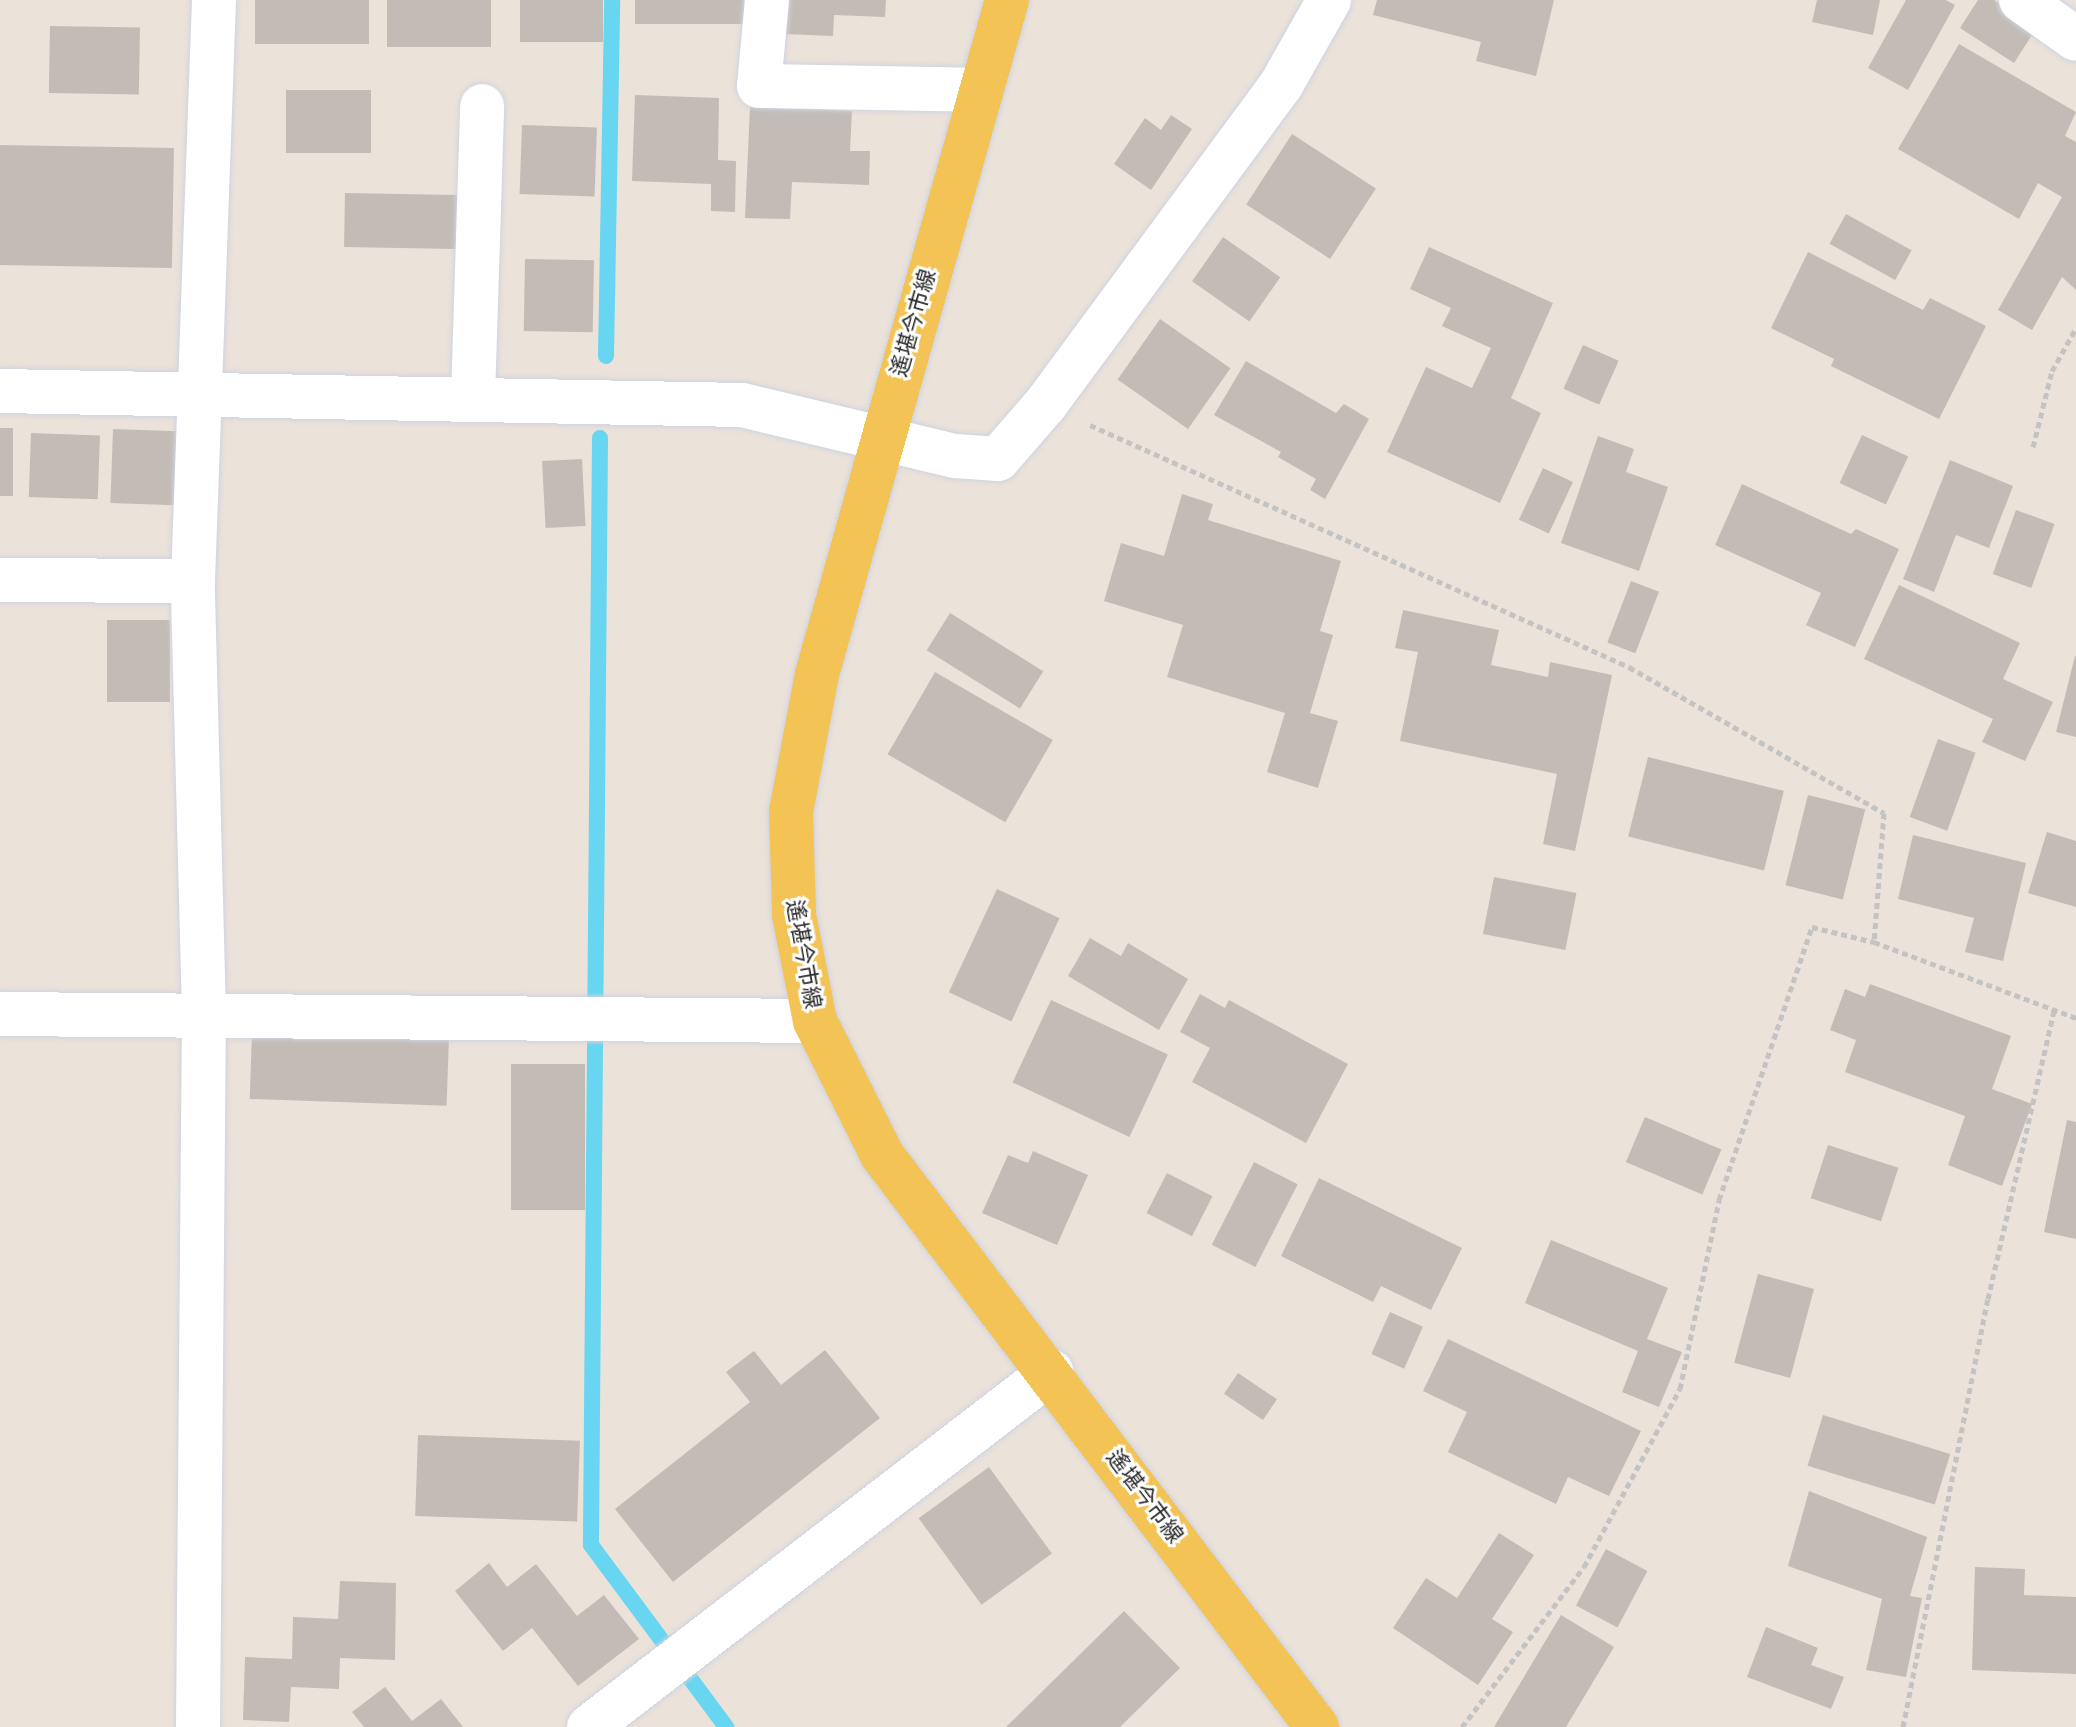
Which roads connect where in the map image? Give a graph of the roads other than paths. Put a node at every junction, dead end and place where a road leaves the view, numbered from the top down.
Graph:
1 (214, 0) edge
2 (767, 0) edge
3 (1007, 0) edge
4 (1329, 0) edge
5 (2021, 0) edge
6 (2076, 39) edge
7 (981, 90) junction
8 (482, 106) dead end
9 (0, 391) edge
10 (198, 391) junction
11 (473, 398) junction
12 (880, 436) junction
13 (0, 580) edge
14 (193, 581) junction
15 (0, 1014) edge
16 (204, 1014) junction
17 (815, 1021) junction
18 (1051, 1372) junction
19 (198, 1727) edge
20 (589, 1727) edge
21 (1317, 1727) edge

1 - 10 street
2 - 7 street
3 - 7 main road, 遙堪今市線
4 - 12 street
5 - 6 street
7 - 12 main road, 遙堪今市線
8 - 11 street
9 - 10 street
10 - 11 street
10 - 14 street
11 - 12 street
12 - 17 main road, 遙堪今市線
13 - 14 street
14 - 16 street
15 - 16 street
16 - 17 street
16 - 19 street
17 - 18 main road, 遙堪今市線
18 - 20 street
18 - 21 main road, 遙堪今市線

